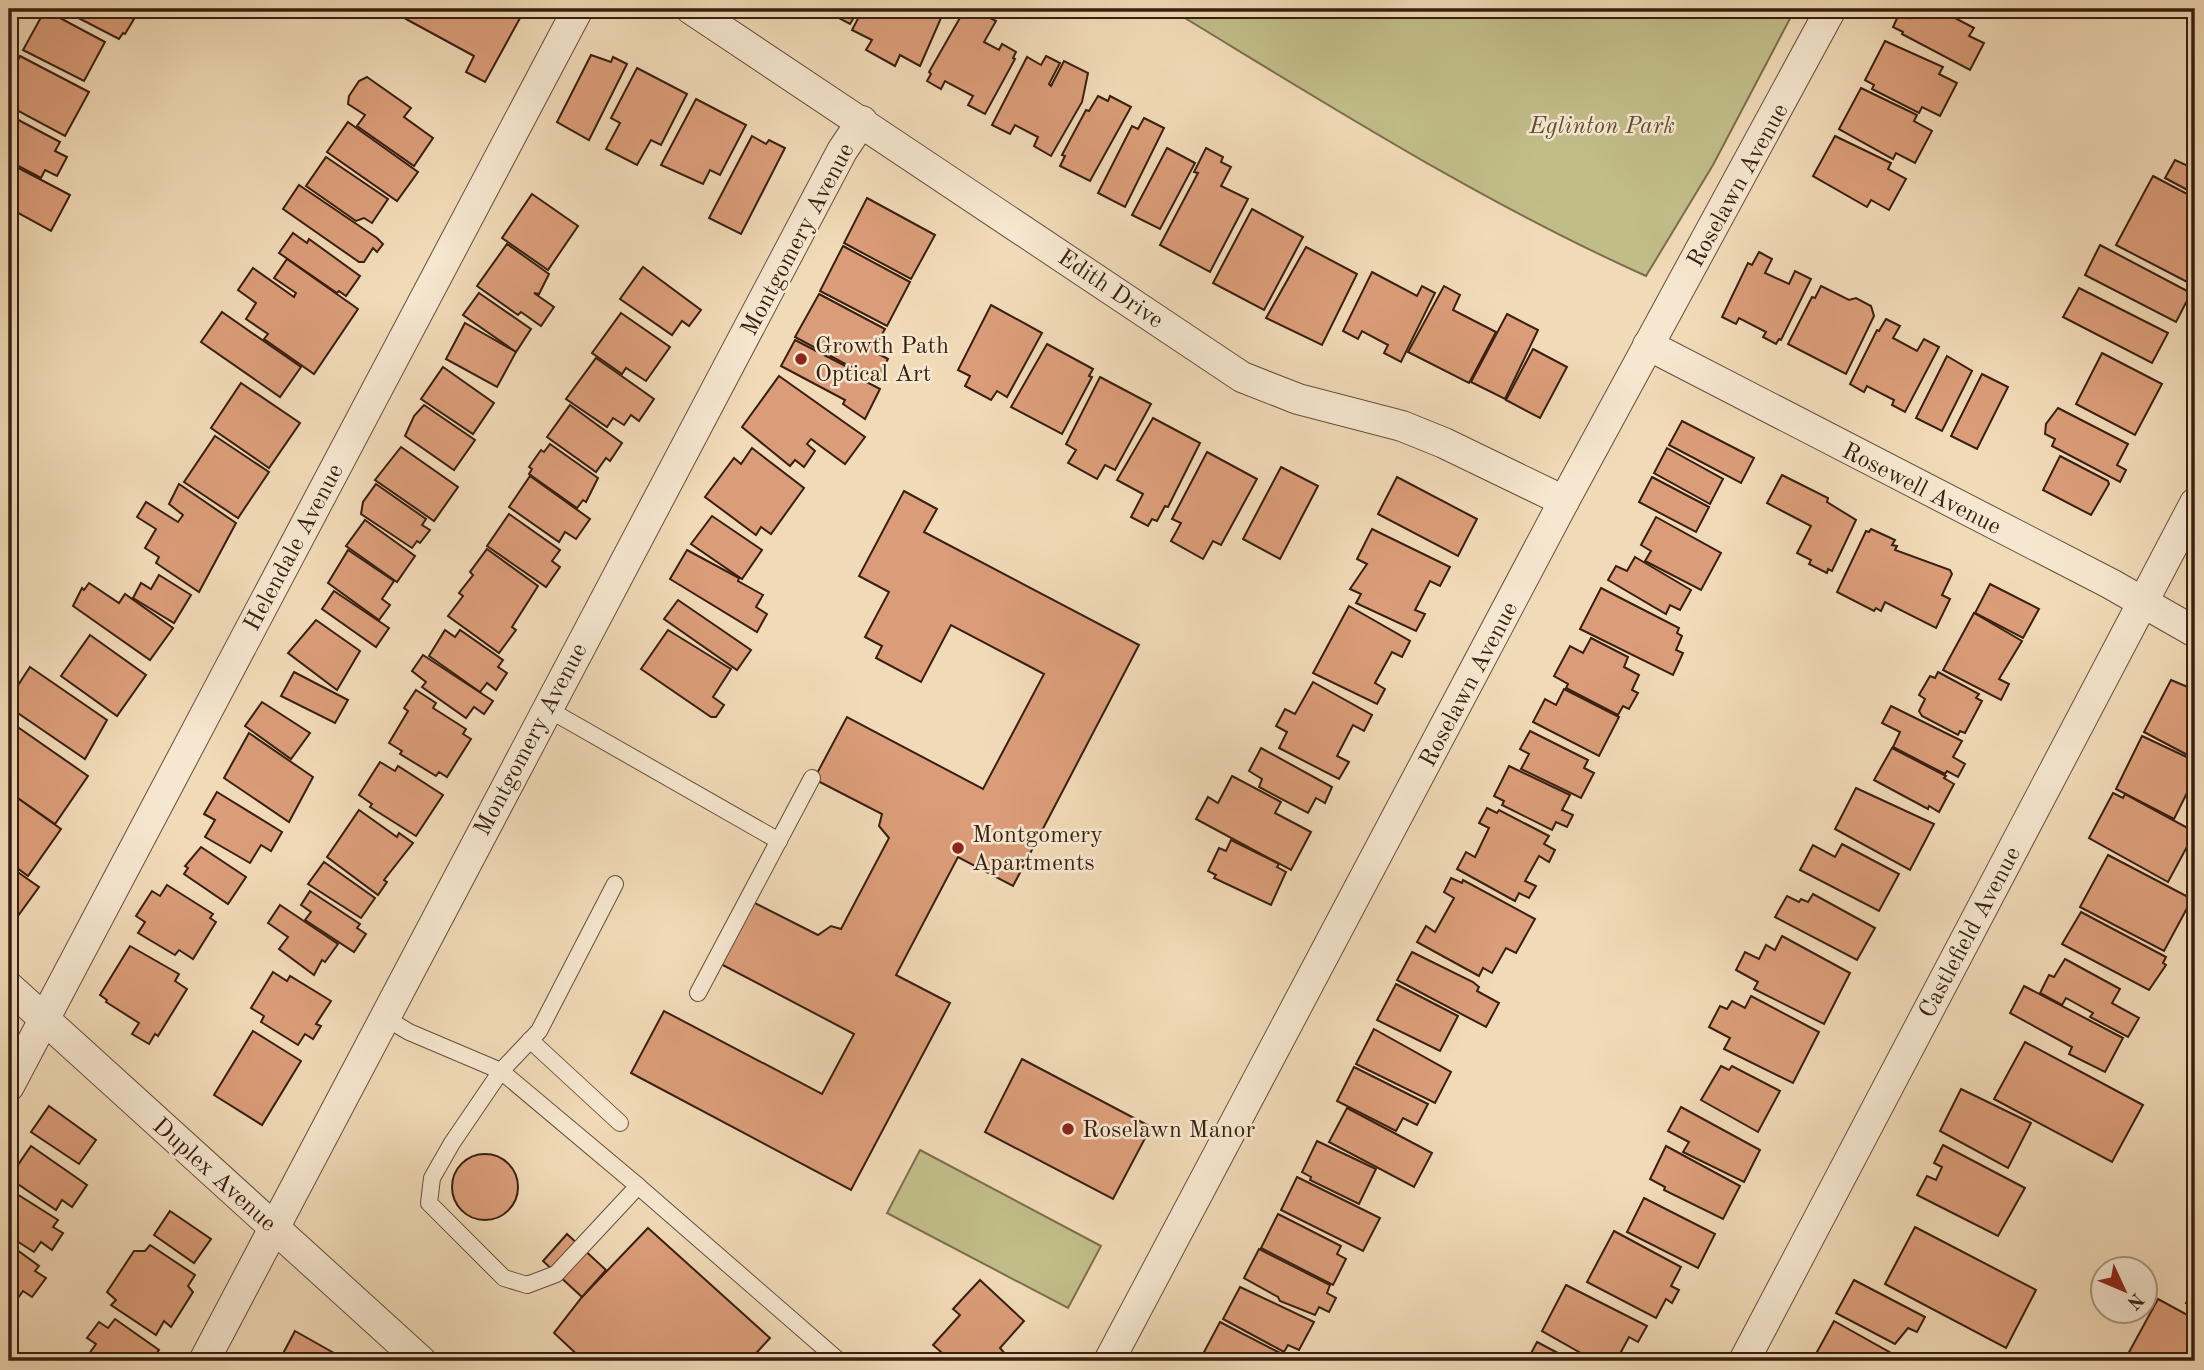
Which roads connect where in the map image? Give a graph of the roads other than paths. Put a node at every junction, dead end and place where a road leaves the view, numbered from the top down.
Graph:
1 (578, 9) edge
2 (691, 9) edge
3 (1831, 9) edge
4 (862, 121) junction
5 (1648, 345) junction
6 (1564, 501) junction
7 (2195, 503) edge
8 (2144, 602) junction
9 (2195, 632) edge
10 (546, 708) junction
11 (812, 778) dead end
12 (779, 841) junction
13 (615, 884) dead end
14 (9, 986) edge
15 (698, 993) dead end
16 (384, 1017) junction
17 (45, 1019) junction
18 (530, 1040) junction
19 (500, 1071) junction
20 (9, 1086) edge
21 (620, 1123) dead end
22 (638, 1185) junction
23 (275, 1228) junction
24 (838, 1360) edge
25 (204, 1361) edge
26 (421, 1361) edge
27 (1109, 1361) edge
28 (1744, 1361) edge

1 - 17 street, Helendale Avenue
2 - 4 street, Edith Drive
3 - 5 street, Roselawn Avenue
4 - 6 street, Edith Drive
4 - 10 street, Montgomery Avenue
5 - 6 street, Roselawn Avenue
5 - 8 street, Rosewell Avenue
6 - 27 street, Roselawn Avenue
7 - 8 street, Castlefield Avenue
8 - 9 street, Rosewell Avenue
8 - 28 street, Castlefield Avenue
10 - 12 lane
10 - 16 street, Montgomery Avenue
11 - 12 lane
12 - 15 lane
13 - 18 lane
14 - 17 street, Duplex Avenue
16 - 19 lane
16 - 23 street, Montgomery Avenue
17 - 20 street, Helendale Avenue
17 - 23 street, Duplex Avenue
18 - 19 lane
18 - 21 lane
19 - 22 lane
19 - 22 lane
22 - 24 lane
23 - 25 street, Montgomery Avenue
23 - 26 street, Duplex Avenue

